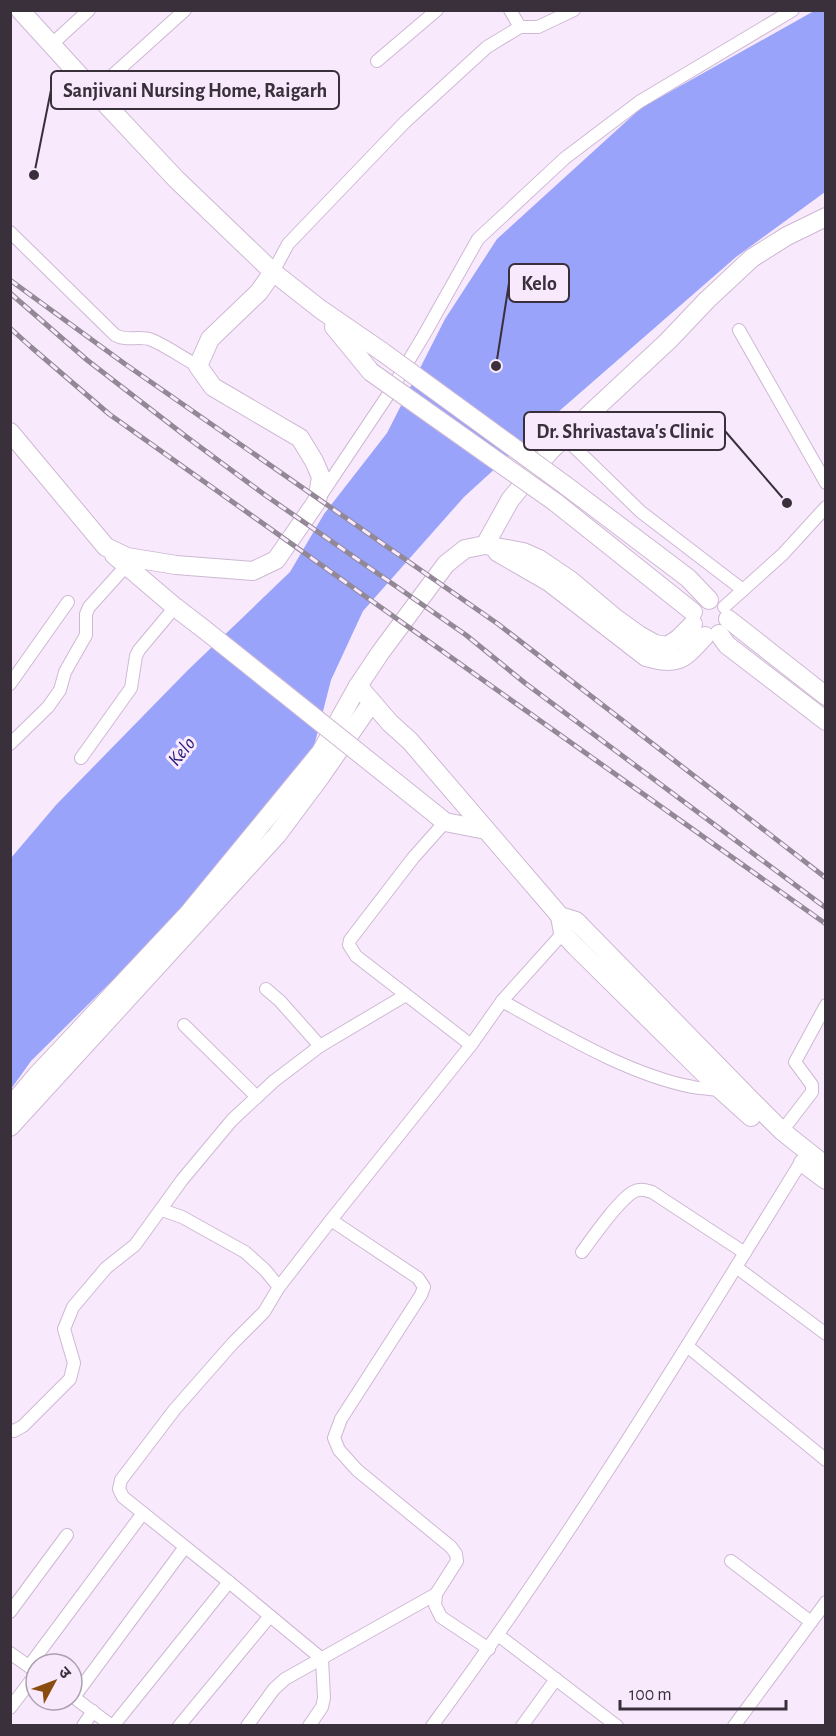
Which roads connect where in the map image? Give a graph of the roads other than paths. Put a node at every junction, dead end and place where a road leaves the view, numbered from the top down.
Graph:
1 (20, 10) edge
2 (89, 10) edge
3 (185, 10) edge
4 (437, 10) edge
5 (510, 10) edge
6 (574, 10) edge
7 (793, 10) edge
8 (520, 27) junction
9 (51, 45) junction
10 (377, 61) dead end
11 (94, 92) junction
12 (825, 217) edge
13 (10, 232) edge
14 (273, 272) junction
15 (320, 309) junction
16 (739, 330) dead end
17 (198, 366) junction
18 (10, 432) edge
19 (565, 438) junction
20 (825, 483) edge
21 (317, 501) junction
22 (825, 507) edge
23 (485, 545) junction
24 (106, 548) junction
25 (126, 566) junction
26 (743, 590) junction
27 (68, 602) dead end
28 (175, 607) junction
29 (710, 619) junction
30 (10, 684) edge
31 (358, 686) junction
32 (825, 696) edge
33 (372, 702) junction
34 (825, 721) edge
35 (10, 744) edge
36 (81, 758) dead end
37 (439, 817) junction
38 (486, 830) junction
39 (562, 924) junction
40 (266, 989) dead end
41 (406, 995) junction
42 (502, 1001) junction
43 (825, 1005) edge
44 (184, 1025) dead end
45 (471, 1045) junction
46 (321, 1046) junction
47 (721, 1090) junction
48 (257, 1097) junction
49 (10, 1107) edge
50 (10, 1127) edge
51 (782, 1131) junction
52 (801, 1162) junction
53 (825, 1166) edge
54 (825, 1180) edge
55 (162, 1210) junction
56 (331, 1220) junction
57 (582, 1252) dead end
58 (745, 1253) junction
59 (736, 1267) junction
60 (279, 1287) junction
61 (825, 1334) edge
62 (687, 1346) junction
63 (10, 1430) edge
64 (825, 1460) edge
65 (143, 1513) junction
66 (67, 1535) dead end
67 (185, 1547) junction
68 (731, 1561) dead end
69 (229, 1582) junction
70 (436, 1594) junction
71 (825, 1602) edge
72 (10, 1612) edge
73 (270, 1616) junction
74 (811, 1622) junction
75 (498, 1635) junction
76 (489, 1649) junction
77 (46, 1652) edge
78 (10, 1653) edge
79 (322, 1659) junction
80 (24, 1663) edge
81 (556, 1679) junction
82 (84, 1681) edge
83 (24, 1686) edge
84 (84, 1704) edge
85 (10, 1708) edge
86 (93, 1711) junction
87 (83, 1725) edge
88 (113, 1725) edge
89 (179, 1725) edge
90 (247, 1725) edge
91 (309, 1725) edge
92 (432, 1725) edge
93 (522, 1725) edge
94 (617, 1725) edge
95 (734, 1725) edge

1 - 9 street
2 - 9 street
3 - 11 street
4 - 10 street
5 - 8 street
6 - 8 street
7 - 21 street
8 - 14 street
9 - 11 street
11 - 14 street
12 - 19 street
13 - 17 street
14 - 15 street
14 - 17 street
15 - 29 street, bridge
15 - 29 street, bridge
16 - 20 street
17 - 21 street
18 - 24 street
19 - 23 street
19 - 26 street
21 - 24 street
22 - 26 street
23 - 29 street
23 - 31 street
24 - 25 street
25 - 28 street
25 - 35 street
26 - 29 street
27 - 30 street
28 - 36 street
28 - 37 street, bridge
29 - 32 street
29 - 34 street
31 - 33 street
31 - 49 street
33 - 38 street
33 - 50 street
37 - 38 street
37 - 41 street
38 - 39 street
39 - 42 street
39 - 47 street
39 - 51 street
40 - 46 street
41 - 45 street
41 - 46 street
42 - 45 street
42 - 47 street
43 - 51 street
44 - 48 street
45 - 56 street
46 - 48 street
47 - 52 street
48 - 55 street
51 - 53 street
52 - 54 street
52 - 58 street
55 - 60 street
55 - 63 street
56 - 60 street
56 - 70 street
57 - 58 street
58 - 59 street
59 - 61 street
59 - 62 street
60 - 65 street
62 - 64 street
62 - 75 street
65 - 67 street
65 - 77 street
66 - 72 street
67 - 69 street
67 - 82 street
68 - 74 street
69 - 73 street
69 - 88 street
70 - 76 street
70 - 79 street
71 - 74 street
73 - 79 street
73 - 89 street
74 - 95 street
75 - 76 street
75 - 81 street
76 - 92 street
78 - 80 street
79 - 90 street
79 - 91 street
81 - 93 street
81 - 94 street
83 - 85 street
84 - 86 street
86 - 87 street
86 - 88 street

